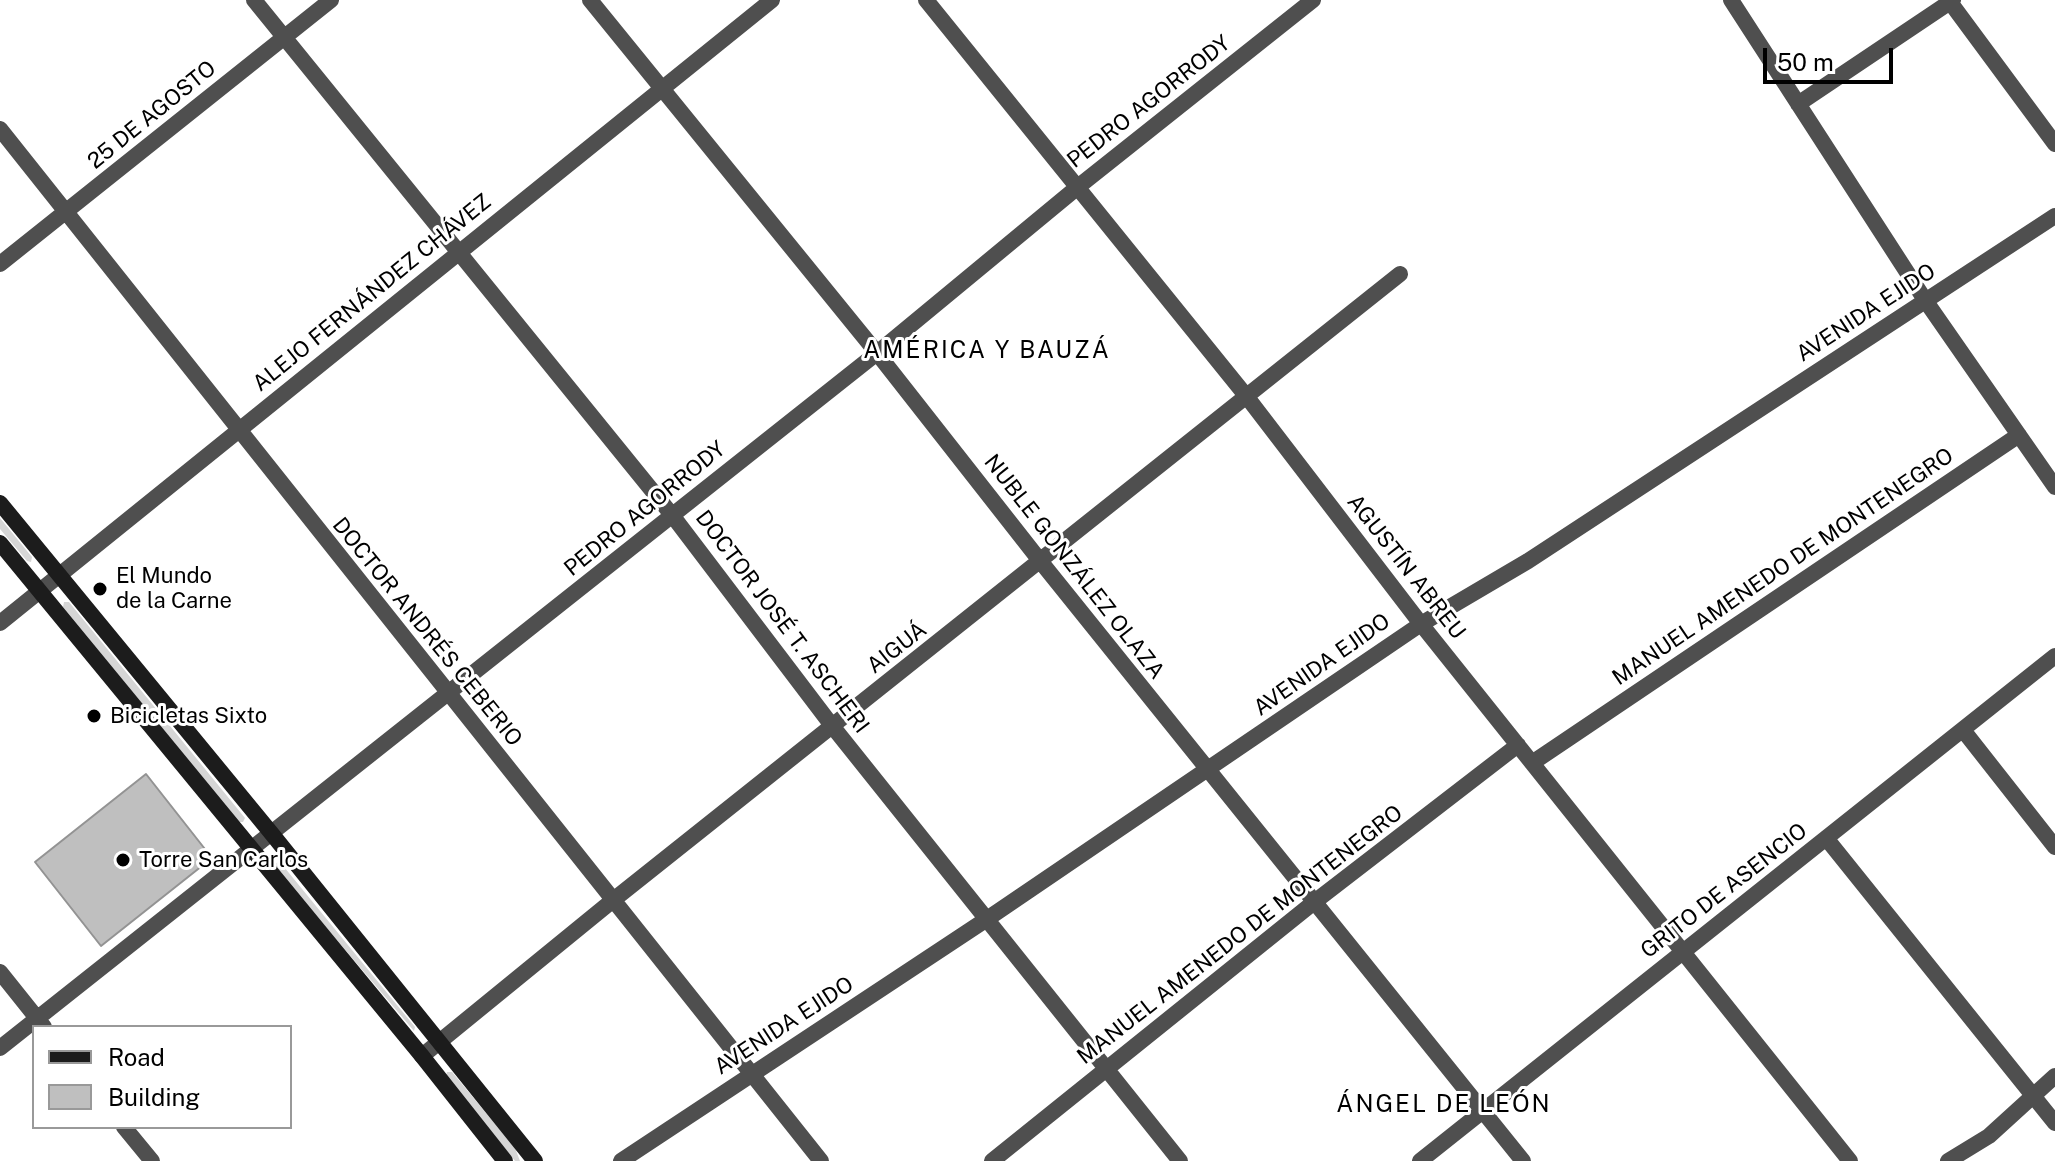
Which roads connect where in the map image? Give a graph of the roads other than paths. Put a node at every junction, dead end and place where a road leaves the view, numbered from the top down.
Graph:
1 (254, 0) edge
2 (331, 0) edge
3 (590, 0) edge
4 (772, 0) edge
5 (926, 0) edge
6 (1313, 0) edge
7 (1731, 0) edge
8 (1952, 1) edge
9 (284, 37) junction
10 (662, 89) junction
11 (1798, 104) junction
12 (0, 129) edge
13 (2055, 144) edge
14 (1079, 186) junction
15 (66, 212) junction
16 (2055, 216) edge
17 (458, 253) junction
18 (0, 264) edge
19 (1400, 274) dead end
20 (1925, 300) junction
21 (877, 353) junction
22 (1247, 397) junction
23 (237, 430) junction
24 (2019, 435) junction
25 (2055, 487) edge
26 (0, 503) edge
27 (672, 515) junction
28 (0, 543) edge
29 (1041, 562) junction
30 (58, 574) junction
31 (39, 590) junction
32 (0, 623) edge
33 (1421, 624) junction
34 (2055, 656) edge
35 (449, 694) junction
36 (833, 727) junction
37 (1963, 730) junction
38 (1518, 745) junction
39 (1532, 763) junction
40 (1208, 770) junction
41 (272, 834) junction
42 (1826, 838) junction
43 (2055, 847) edge
44 (253, 849) junction
45 (612, 901) junction
46 (1313, 903) junction
47 (987, 919) junction
48 (1683, 952) junction
49 (0, 972) edge
50 (41, 1023) edge
51 (32, 1028) edge
52 (440, 1041) junction
53 (0, 1048) edge
54 (422, 1056) junction
55 (1106, 1069) junction
56 (750, 1074) junction
57 (2055, 1076) edge
58 (2033, 1095) junction
59 (1483, 1111) junction
60 (2055, 1123) edge
61 (126, 1129) edge
62 (152, 1161) edge
63 (505, 1161) edge
64 (535, 1161) edge
65 (621, 1161) edge
66 (821, 1161) edge
67 (992, 1161) edge
68 (1180, 1161) edge
69 (1420, 1161) edge
70 (1523, 1161) edge
71 (1850, 1161) edge
72 (1948, 1161) edge

1 - 9 street, DOCTOR JOSÉ T. ASCHERI
2 - 9 street, 25 DE AGOSTO
3 - 10 street, NUBLE GONZÁLEZ OLAZA
4 - 10 street, ALEJO FERNÁNDEZ CHÁVEZ
5 - 14 street, AGUSTÍN ABREU
6 - 14 street, PEDRO AGORRODY
7 - 11 street
8 - 11 street
8 - 13 street
9 - 15 street, 25 DE AGOSTO
9 - 17 street, DOCTOR JOSÉ T. ASCHERI
10 - 17 street, ALEJO FERNÁNDEZ CHÁVEZ
10 - 21 street, NUBLE GONZÁLEZ OLAZA
11 - 20 street
12 - 15 street, DOCTOR ANDRÉS CEBERIO
14 - 21 street, PEDRO AGORRODY
14 - 22 street, AGUSTÍN ABREU
15 - 18 street, 25 DE AGOSTO
15 - 23 street, DOCTOR ANDRÉS CEBERIO
16 - 20 street, AVENIDA EJIDO
17 - 23 street, ALEJO FERNÁNDEZ CHÁVEZ
17 - 27 street, DOCTOR JOSÉ T. ASCHERI
19 - 22 street, AIGUÁ
20 - 24 street
20 - 33 street, AVENIDA EJIDO
21 - 27 street, PEDRO AGORRODY
21 - 29 street, NUBLE GONZÁLEZ OLAZA
22 - 29 street, AIGUÁ
22 - 33 street, AGUSTÍN ABREU
23 - 30 street, ALEJO FERNÁNDEZ CHÁVEZ
23 - 35 street, DOCTOR ANDRÉS CEBERIO
24 - 25 street
24 - 39 street, MANUEL AMENEDO DE MONTENEGRO
26 - 30 main road
27 - 35 street, PEDRO AGORRODY
27 - 36 street, DOCTOR JOSÉ T. ASCHERI
28 - 31 main road
29 - 36 street, AIGUÁ
29 - 40 street, NUBLE GONZÁLEZ OLAZA
30 - 31 street, ALEJO FERNÁNDEZ CHÁVEZ
30 - 41 main road
31 - 32 street, ALEJO FERNÁNDEZ CHÁVEZ
31 - 44 main road
33 - 38 street, AGUSTÍN ABREU
33 - 40 street, AVENIDA EJIDO
34 - 37 street, GRITO DE ASENCIO
35 - 41 street, PEDRO AGORRODY
35 - 45 street, DOCTOR ANDRÉS CEBERIO
36 - 45 street, AIGUÁ
36 - 47 street, DOCTOR JOSÉ T. ASCHERI
37 - 42 street, GRITO DE ASENCIO
37 - 43 street
38 - 39 street, AGUSTÍN ABREU
38 - 46 street, MANUEL AMENEDO DE MONTENEGRO
39 - 48 street, AGUSTÍN ABREU
40 - 46 street, NUBLE GONZÁLEZ OLAZA
40 - 47 street, AVENIDA EJIDO
41 - 44 street, PEDRO AGORRODY
41 - 52 main road
42 - 48 street, GRITO DE ASENCIO
42 - 58 street
44 - 50 street, PEDRO AGORRODY
44 - 54 main road
45 - 52 street, AIGUÁ
45 - 56 street, DOCTOR ANDRÉS CEBERIO
46 - 55 street, MANUEL AMENEDO DE MONTENEGRO
46 - 59 street, NUBLE GONZÁLEZ OLAZA
47 - 55 street, DOCTOR JOSÉ T. ASCHERI
47 - 56 street, AVENIDA EJIDO
48 - 59 street, GRITO DE ASENCIO
48 - 71 street, AGUSTÍN ABREU
49 - 50 street
51 - 53 street, PEDRO AGORRODY
52 - 54 street, AIGUÁ
52 - 64 main road
54 - 63 main road
55 - 67 street, MANUEL AMENEDO DE MONTENEGRO
55 - 68 street, DOCTOR JOSÉ T. ASCHERI
56 - 65 street, AVENIDA EJIDO
56 - 66 street, DOCTOR ANDRÉS CEBERIO
57 - 58 street
58 - 60 street
58 - 72 street
59 - 69 street, GRITO DE ASENCIO
59 - 70 street, NUBLE GONZÁLEZ OLAZA
61 - 62 street

